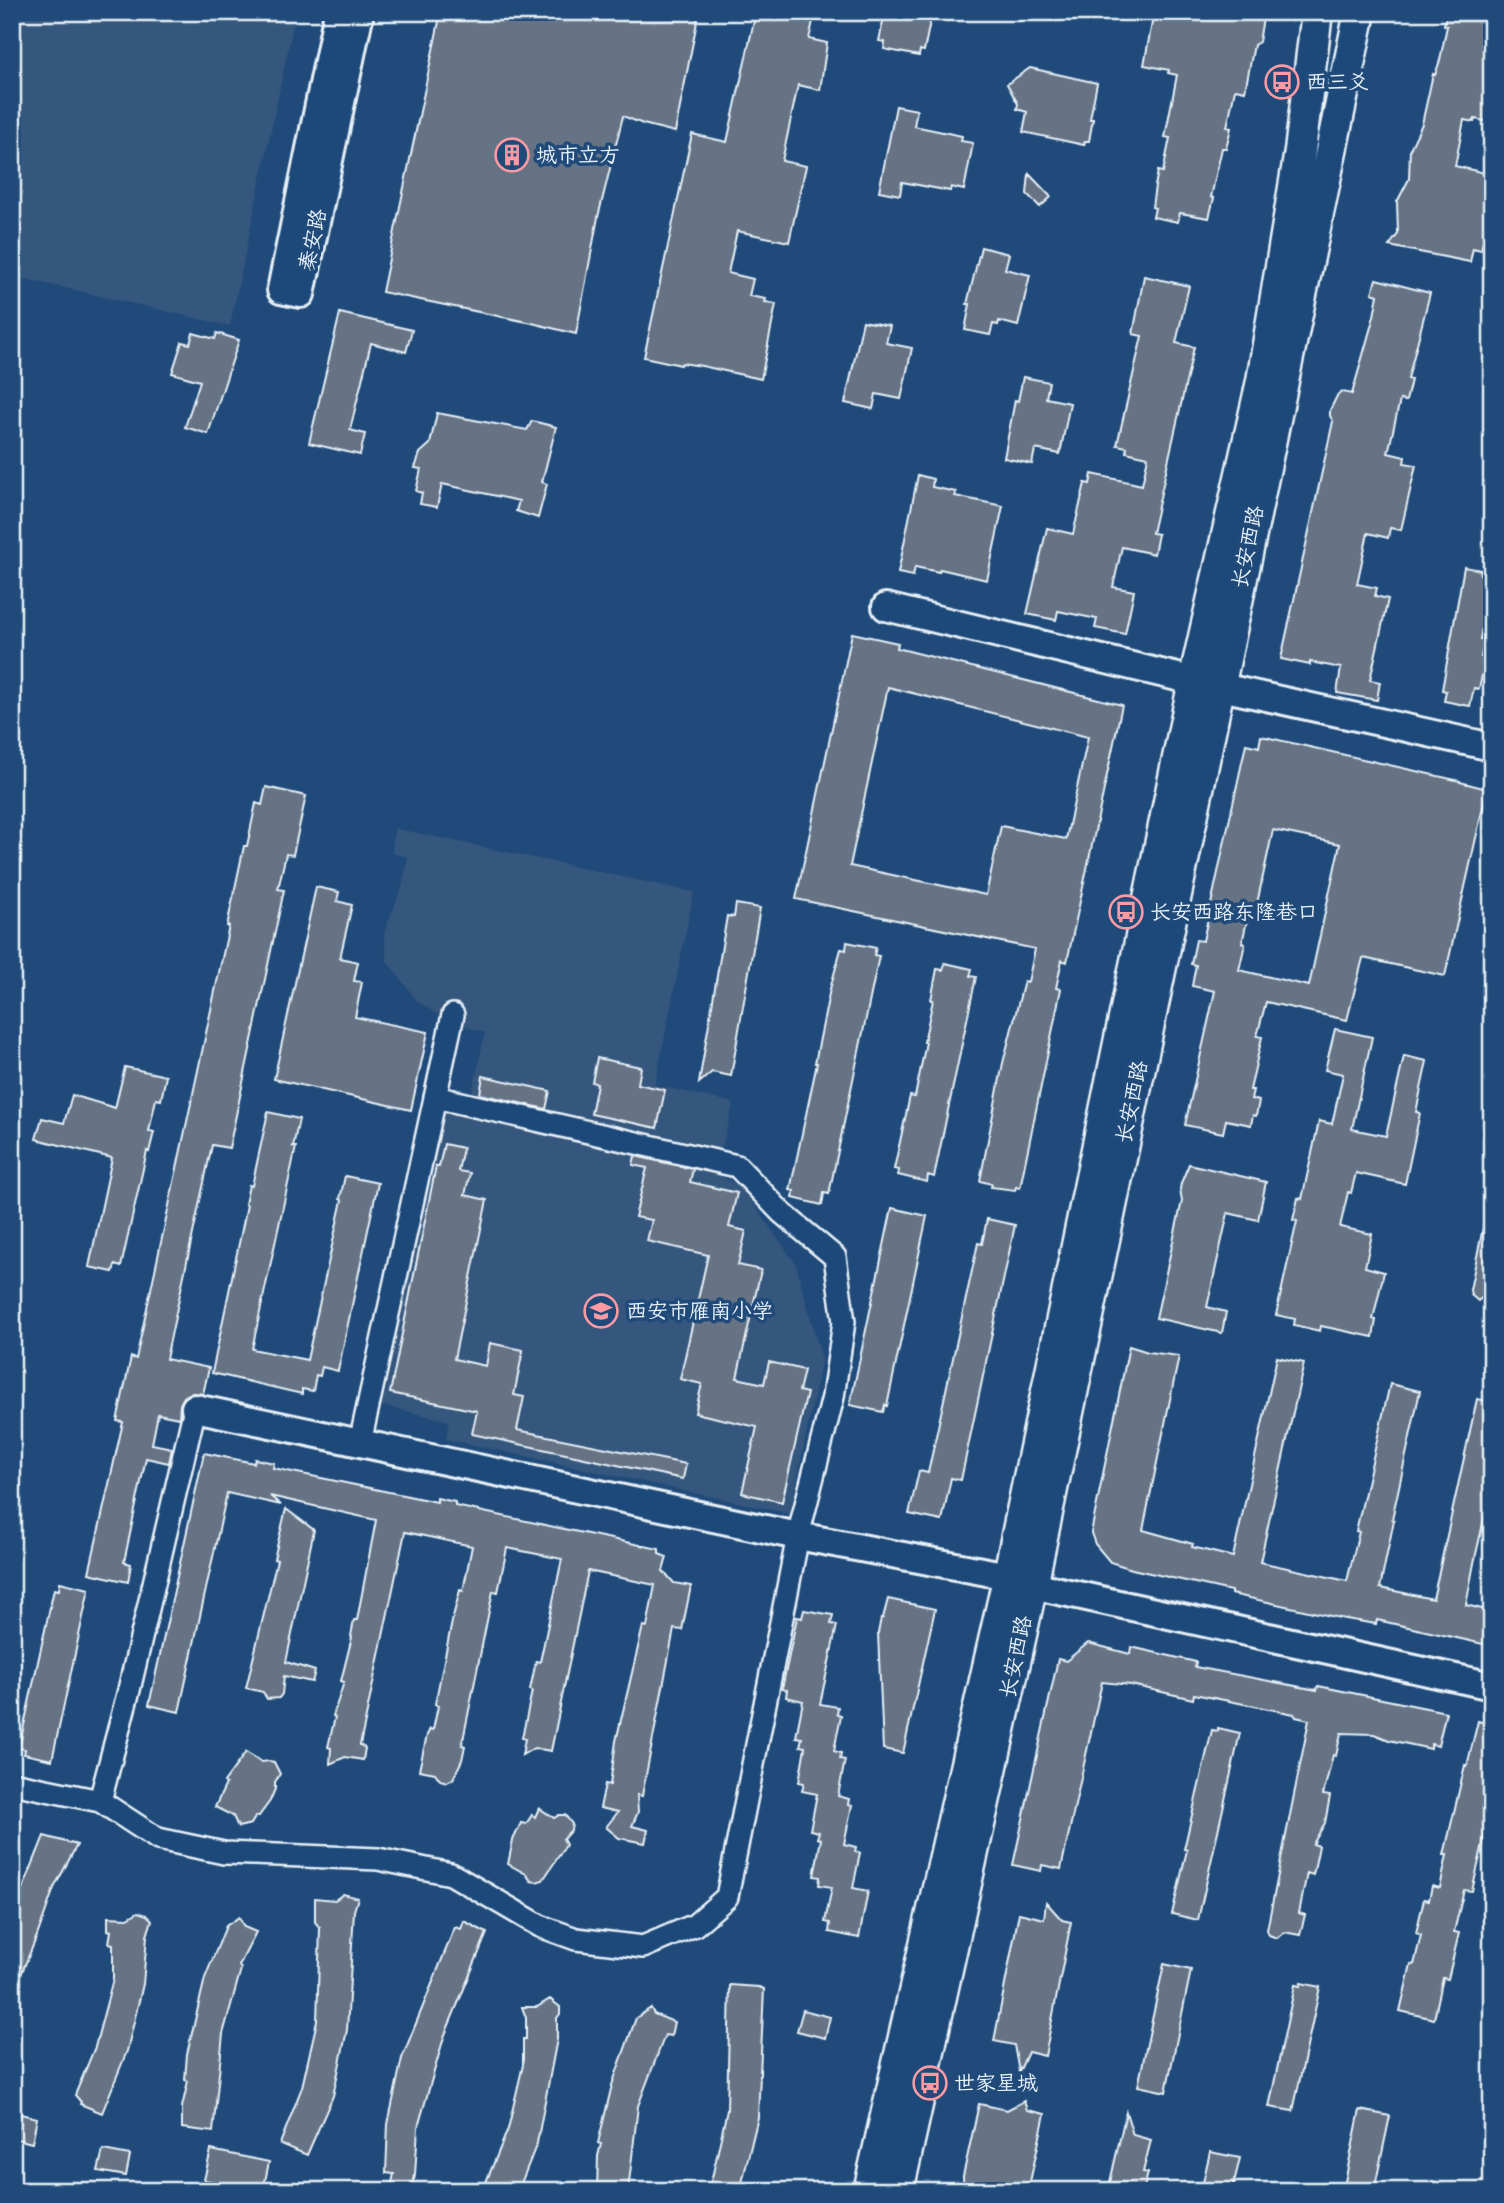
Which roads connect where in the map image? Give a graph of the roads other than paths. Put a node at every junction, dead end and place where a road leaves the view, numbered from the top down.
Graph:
1 (338, 12) edge
2 (360, 12) edge
3 (1317, 12) edge
4 (1360, 12) edge
5 (886, 607) dead end
6 (1207, 683) junction
7 (1492, 747) edge
8 (453, 1015) dead end
9 (435, 1097) junction
10 (195, 1408) joint
11 (360, 1443) junction
12 (799, 1536) junction
13 (1020, 1581) junction
14 (1492, 1686) edge
15 (12, 1783) edge
16 (100, 1801) junction
17 (869, 2191) edge
18 (898, 2191) edge

1 - 2 street, 秦安路
3 - 6 main road, 长安西路
4 - 6 main road, 长安西路
5 - 6 street
6 - 7 street
6 - 13 main road, 长安西路
8 - 9 street
9 - 11 street
9 - 12 street
10 - 11 street
10 - 16 street
11 - 12 street
12 - 13 street
12 - 16 street
13 - 14 street
13 - 17 main road, 长安西路
13 - 18 main road, 长安西路
15 - 16 street

